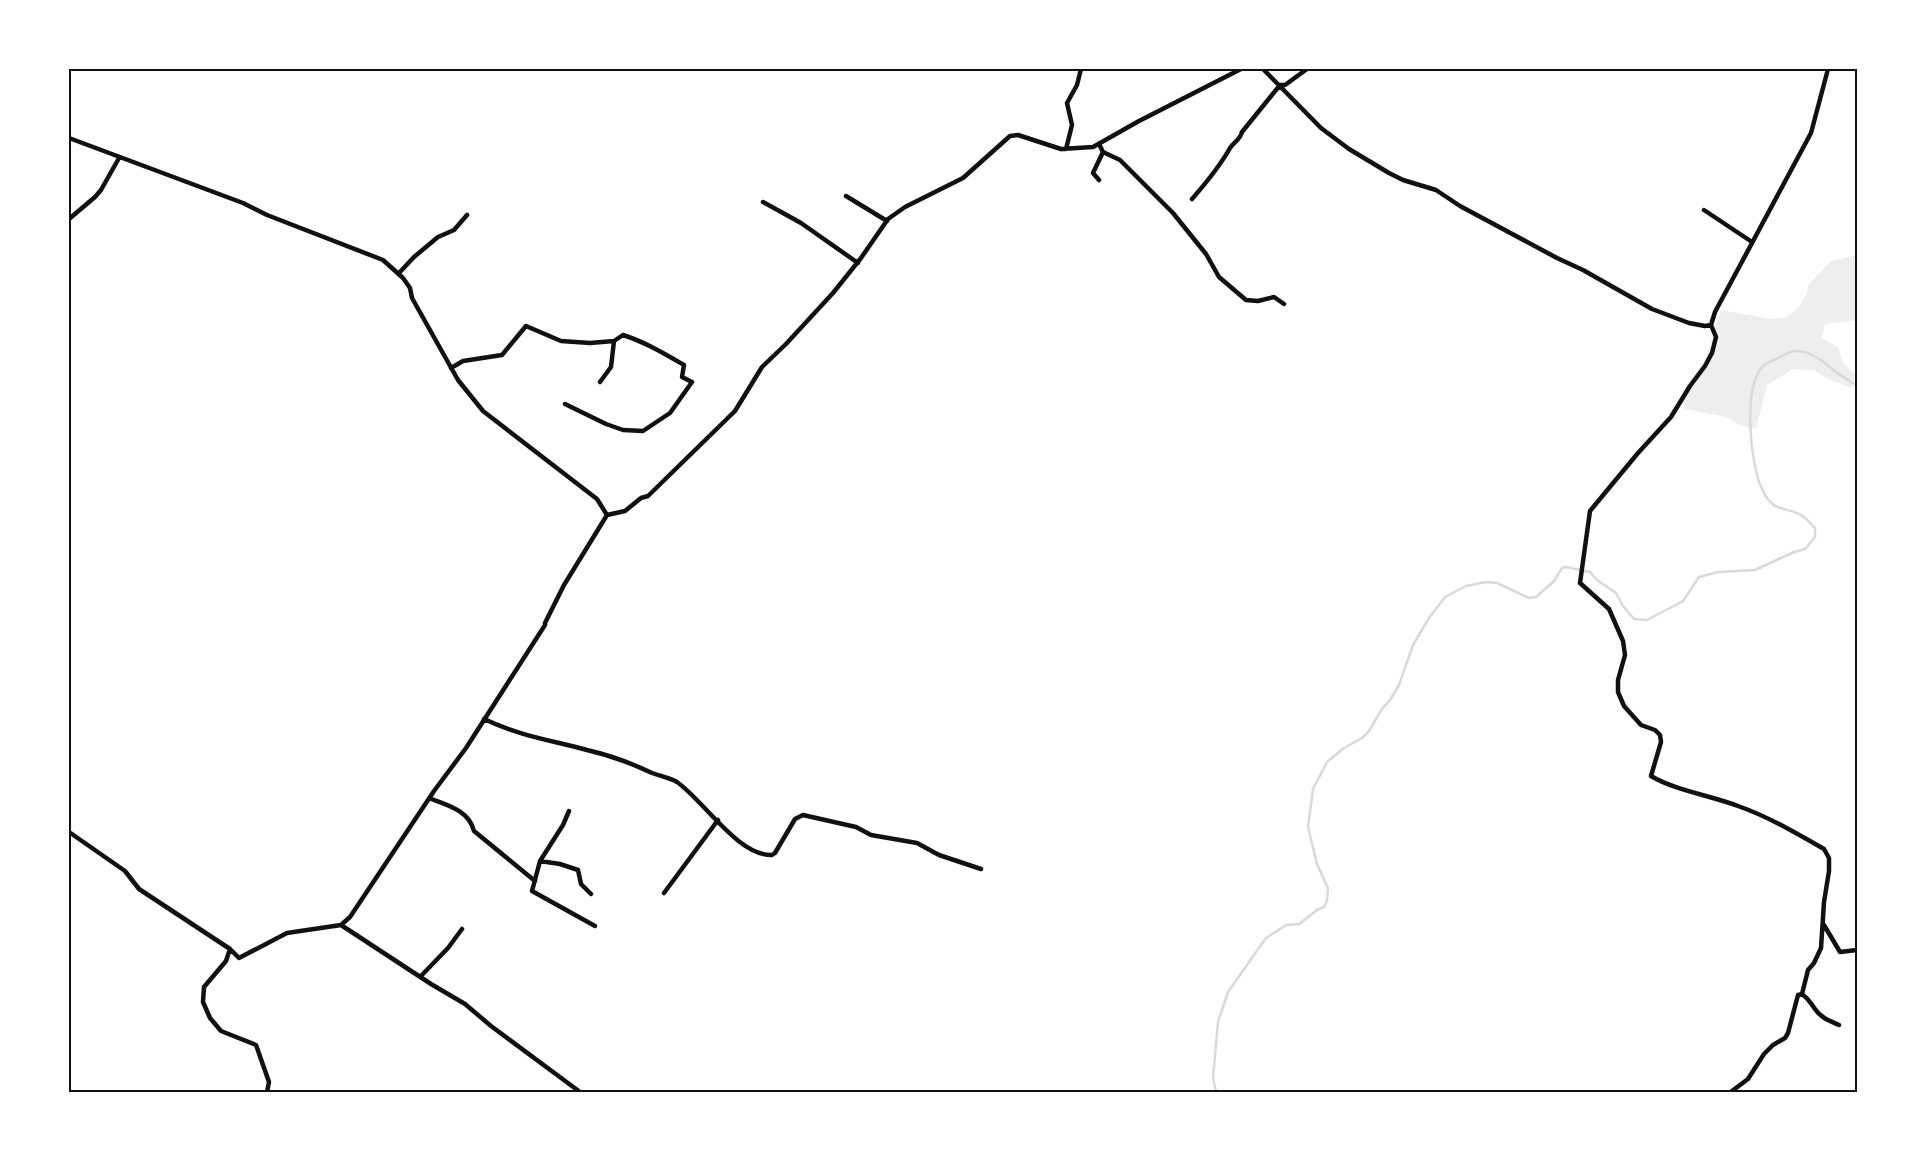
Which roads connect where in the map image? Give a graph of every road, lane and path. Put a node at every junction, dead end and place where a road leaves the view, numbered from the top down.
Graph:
1 (1081, 69) edge
2 (1241, 69) edge
3 (1263, 69) edge
4 (1307, 69) edge
5 (1828, 69) edge
6 (1280, 85) junction
7 (69, 138) edge
8 (1098, 144) junction
9 (1066, 149) junction
10 (1103, 152) junction
11 (119, 158) junction
12 (1099, 180) dead end
13 (846, 196) dead end
14 (1192, 199) dead end
15 (763, 202) dead end
16 (1704, 210) dead end
17 (467, 215) dead end
18 (69, 219) edge
19 (886, 221) junction
20 (1752, 242) junction
21 (858, 262) junction
22 (399, 273) junction
23 (1284, 304) dead end
24 (1711, 324) junction
25 (614, 341) junction
26 (452, 368) junction
27 (600, 382) dead end
28 (565, 404) dead end
29 (608, 514) junction
30 (484, 719) junction
31 (430, 798) junction
32 (569, 811) dead end
33 (718, 820) junction
34 (69, 832) edge
35 (540, 861) junction
36 (981, 869) dead end
37 (535, 882) junction
38 (664, 893) dead end
39 (591, 894) dead end
40 (1824, 923) junction
41 (341, 925) junction
42 (595, 926) dead end
43 (462, 929) dead end
44 (230, 949) junction
45 (1857, 950) edge
46 (420, 977) junction
47 (1802, 994) junction
48 (1839, 1025) dead end
49 (267, 1092) edge
50 (580, 1092) edge
51 (1732, 1092) edge

1 - 9 street
2 - 8 street
3 - 6 street
4 - 6 street
5 - 20 street
6 - 14 street
6 - 24 street
7 - 11 street
8 - 9 street
8 - 10 street
9 - 19 street
10 - 12 street
10 - 23 street
11 - 18 street
11 - 22 street
13 - 19 street
15 - 21 street
16 - 20 street
17 - 22 street
19 - 21 street
20 - 24 street
21 - 29 street
22 - 26 street
24 - 40 street
25 - 26 street
25 - 27 street
25 - 28 street
26 - 29 street
29 - 30 street
30 - 31 street
30 - 33 street
31 - 37 street
31 - 41 street
32 - 35 street
33 - 36 street
33 - 38 street
34 - 44 street
35 - 37 street
35 - 39 street
37 - 42 street
40 - 45 street
40 - 47 street
41 - 44 street
41 - 46 street
43 - 46 street
44 - 49 street
46 - 50 street
47 - 48 street
47 - 51 street

